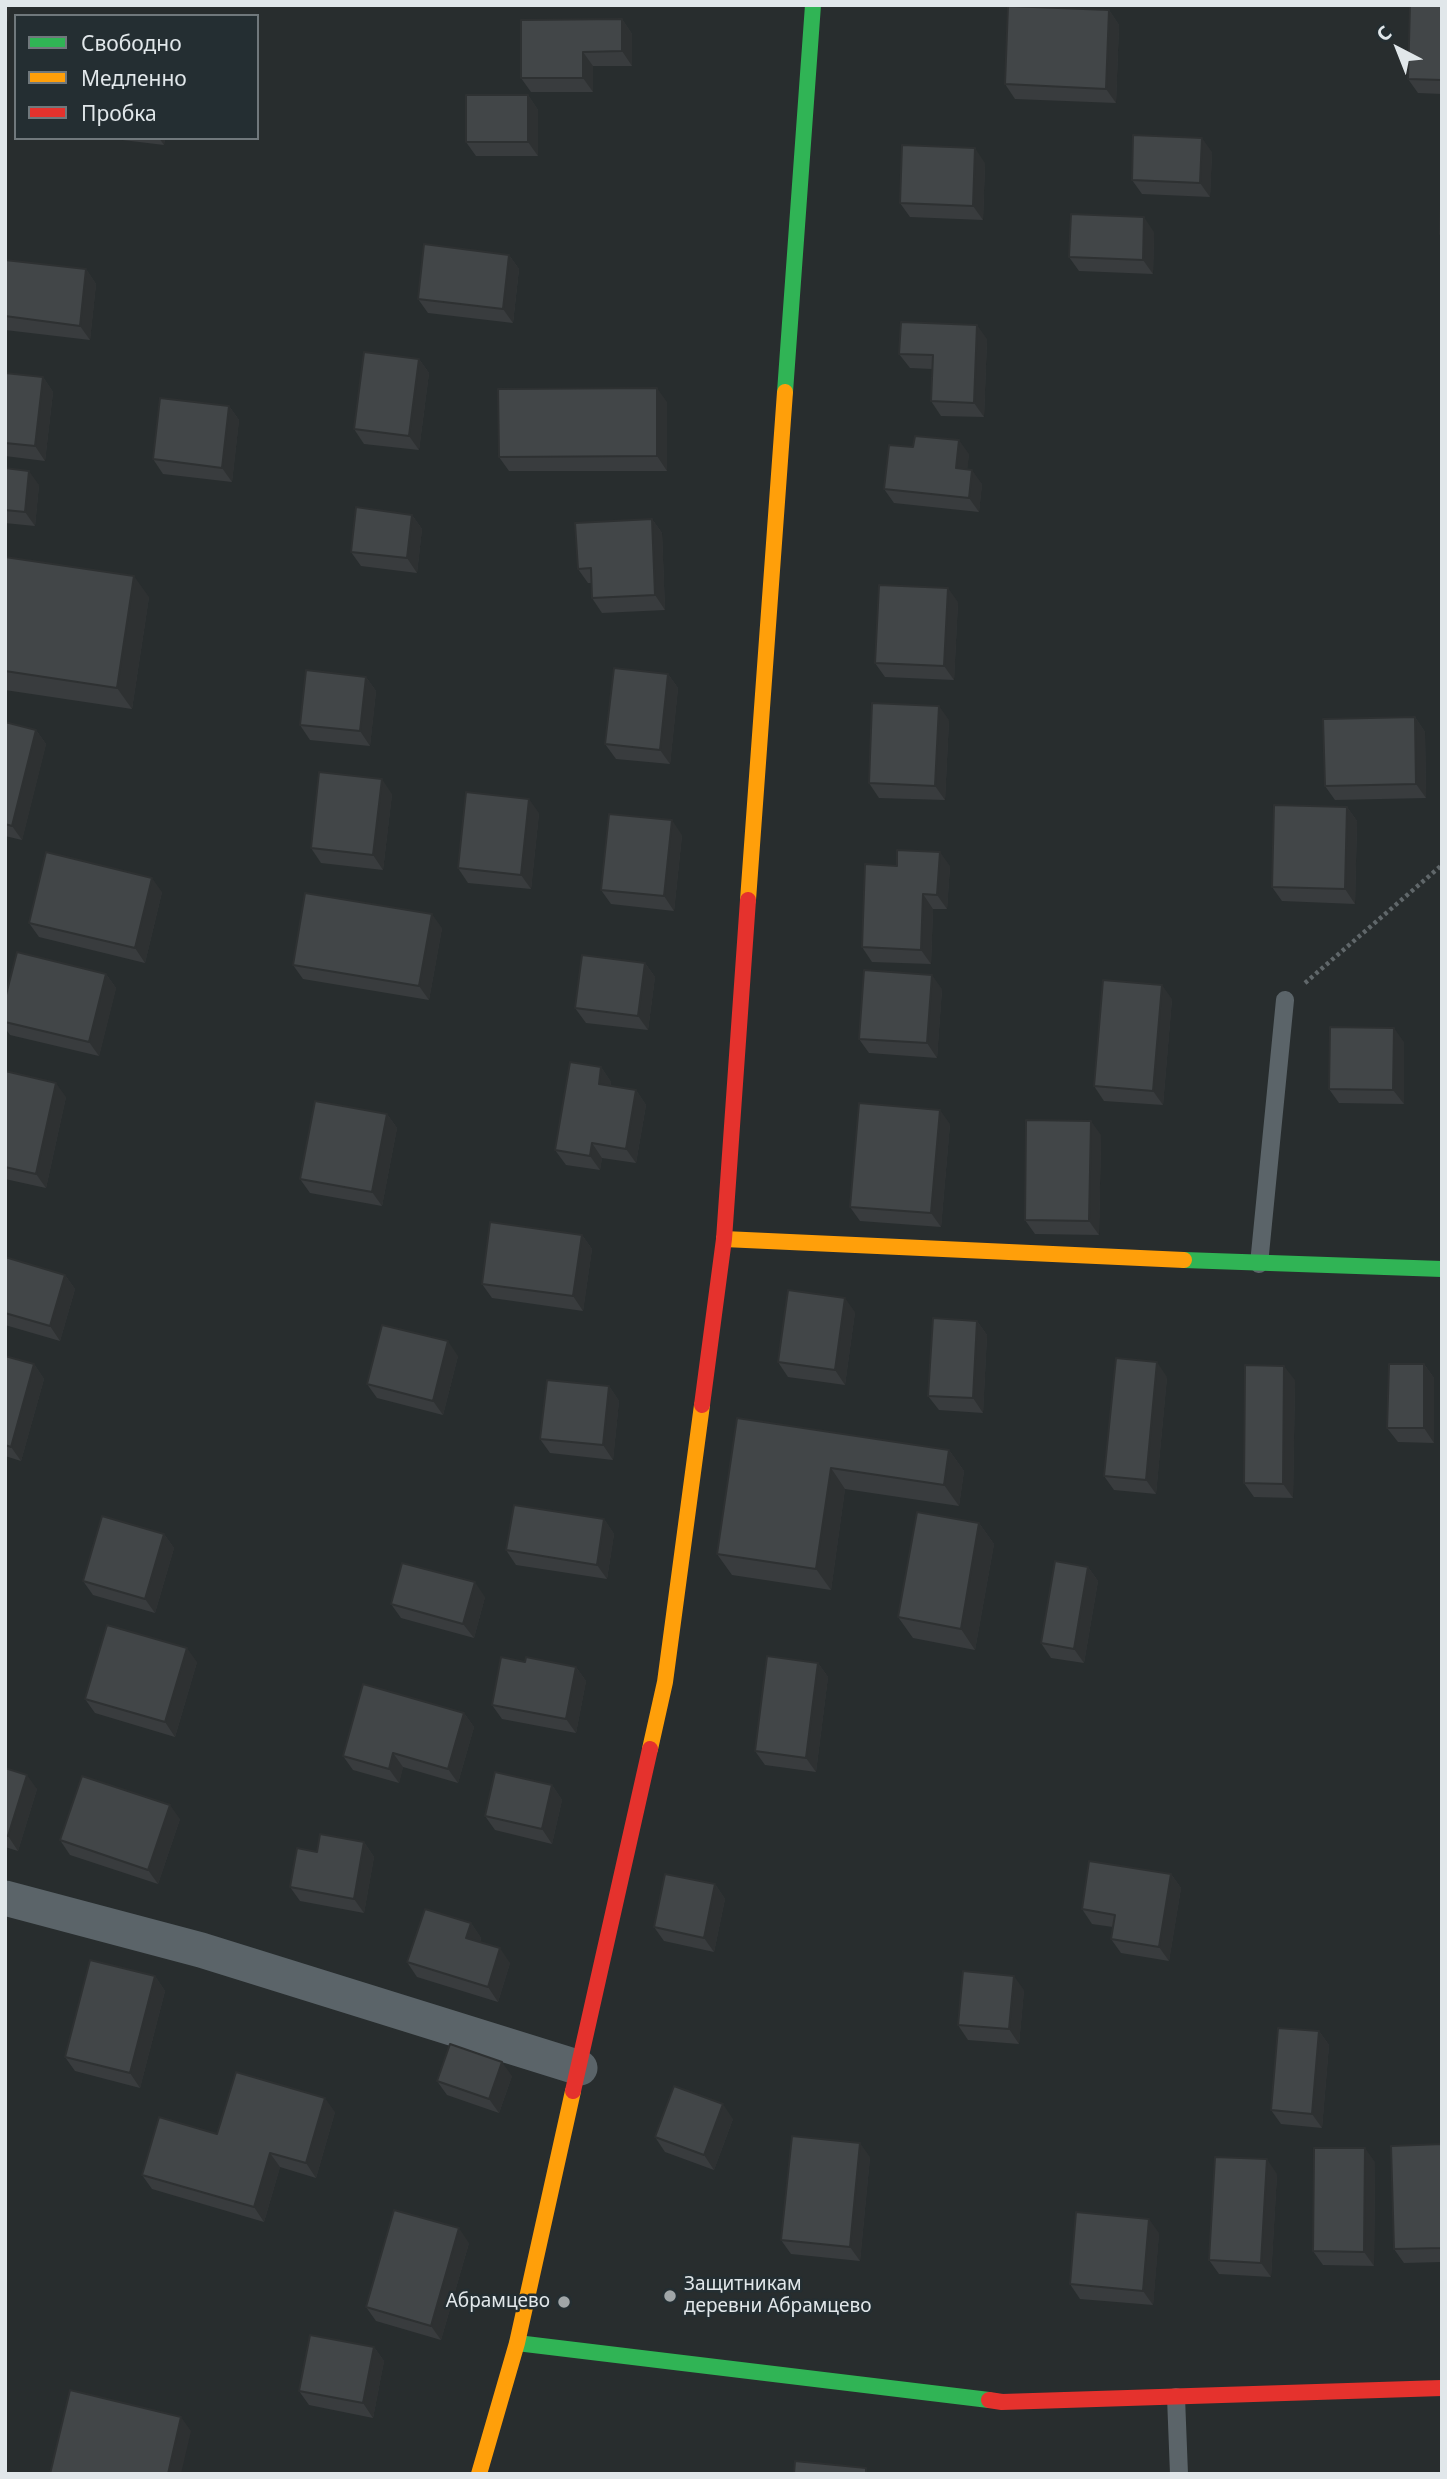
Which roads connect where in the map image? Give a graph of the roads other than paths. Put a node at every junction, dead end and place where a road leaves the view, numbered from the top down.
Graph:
1 (813, 5) edge
2 (1285, 1000) road end
3 (724, 1238) junction
4 (1258, 1264) junction
5 (1442, 1269) edge
6 (5, 1898) edge
7 (580, 2068) junction
8 (517, 2343) junction
9 (1442, 2388) edge
10 (1177, 2397) junction
11 (479, 2474) edge
12 (1179, 2474) edge

1 - 3 street
2 - 4 lane
3 - 4 street
3 - 7 street
4 - 5 street
6 - 7 street
7 - 8 street
8 - 10 street
8 - 11 street
9 - 10 street
10 - 12 lane

